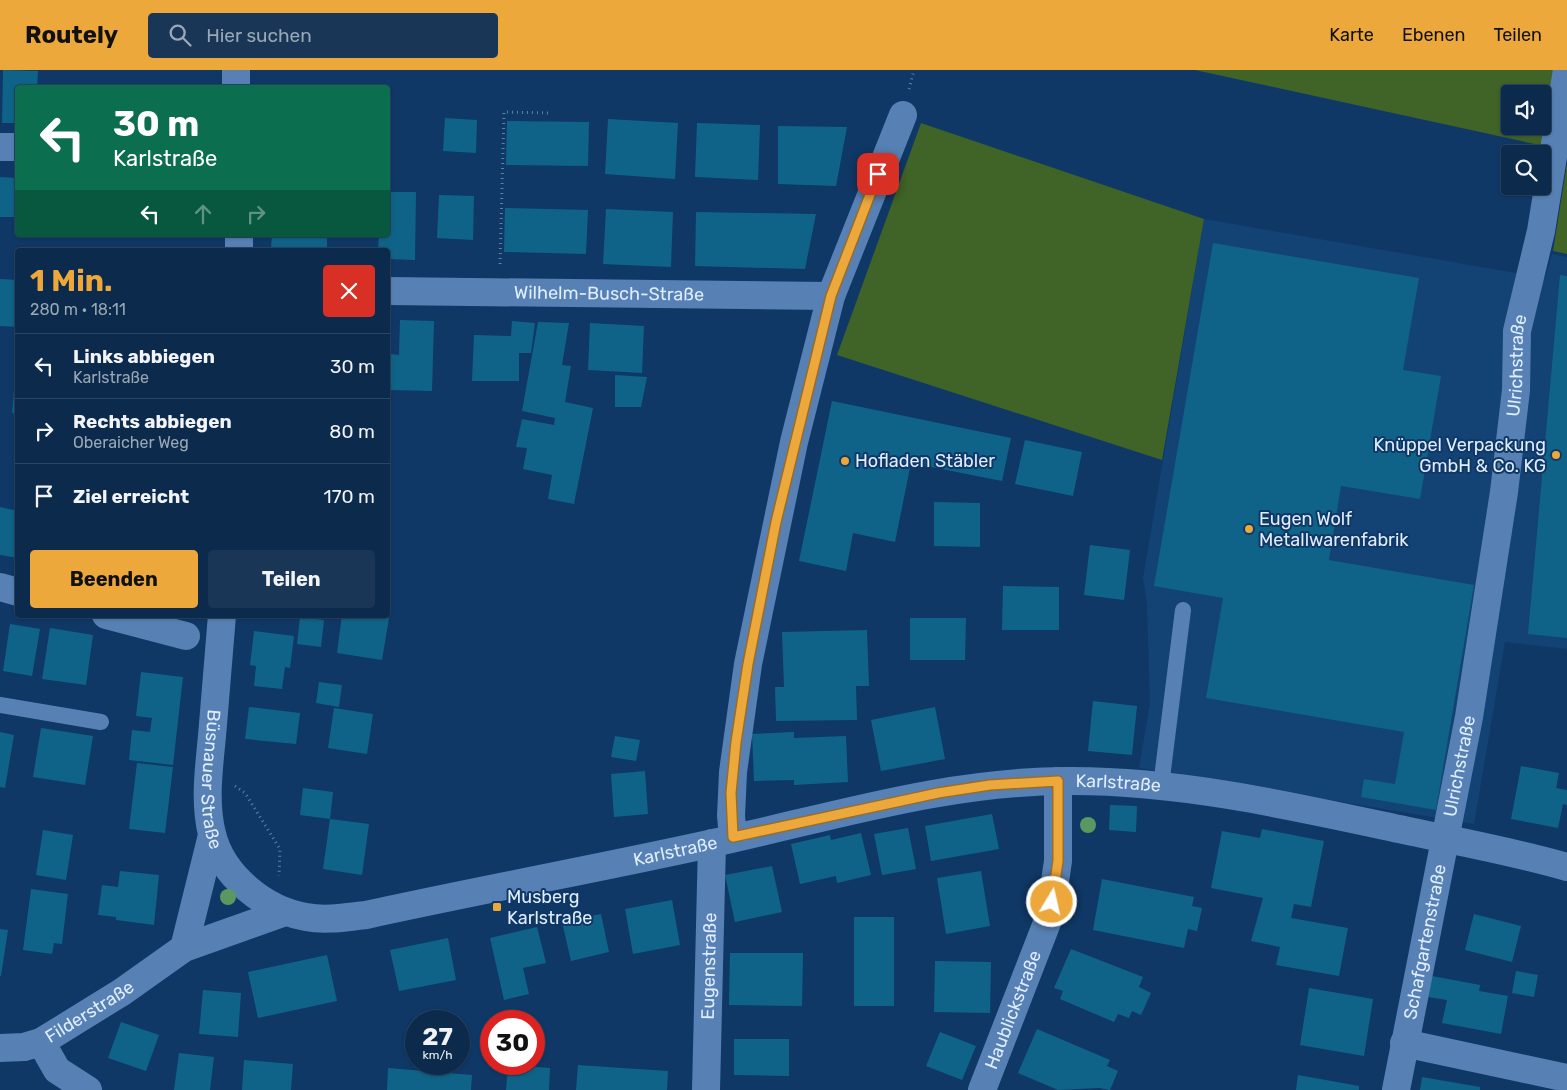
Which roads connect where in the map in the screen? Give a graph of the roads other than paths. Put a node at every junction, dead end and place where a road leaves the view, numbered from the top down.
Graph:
1 (236, 70) edge
2 (1567, 70) edge
3 (236, 85) edge
4 (903, 115) dead end
5 (0, 147) edge
6 (15, 147) edge
7 (390, 291) edge
8 (831, 296) junction
9 (0, 587) edge
10 (15, 591) edge
11 (1183, 610) dead end
12 (117, 618) edge
13 (222, 618) edge
14 (186, 636) dead end
15 (0, 705) edge
16 (101, 722) dead end
17 (1058, 781) junction
18 (1161, 786) junction
19 (212, 835) junction
20 (723, 840) junction
21 (1446, 840) junction
22 (1567, 867) edge
23 (276, 907) junction
24 (184, 948) junction
25 (41, 1042) junction
26 (1404, 1043) junction
27 (2, 1055) edge
28 (1567, 1078) edge
29 (88, 1090) edge
30 (706, 1090) edge
31 (982, 1090) edge
32 (1396, 1090) edge

1 - 3 street
2 - 21 street, Ulrichstraße
4 - 8 street, Eugenstraße
5 - 6 street
7 - 8 street, Wilhelm-Busch-Straße
8 - 20 street, Eugenstraße
9 - 10 street
11 - 18 lane
12 - 14 street
13 - 19 street, Büsnauer Straße
15 - 16 lane
17 - 18 street, Karlstraße
17 - 20 street, Karlstraße
17 - 31 street, Haublickstraße
18 - 21 street, Karlstraße
19 - 23 street, Büsnauer Straße
19 - 24 street
20 - 23 street, Karlstraße
20 - 30 street, Eugenstraße
21 - 22 street, Karlstraße
21 - 26 street, Schafgartenstraße
23 - 24 street, Filderstraße
24 - 25 street, Filderstraße
25 - 27 street, Filderstraße
25 - 29 street
26 - 28 street, Schafgartenstraße
26 - 32 street, Schafgartenstraße

